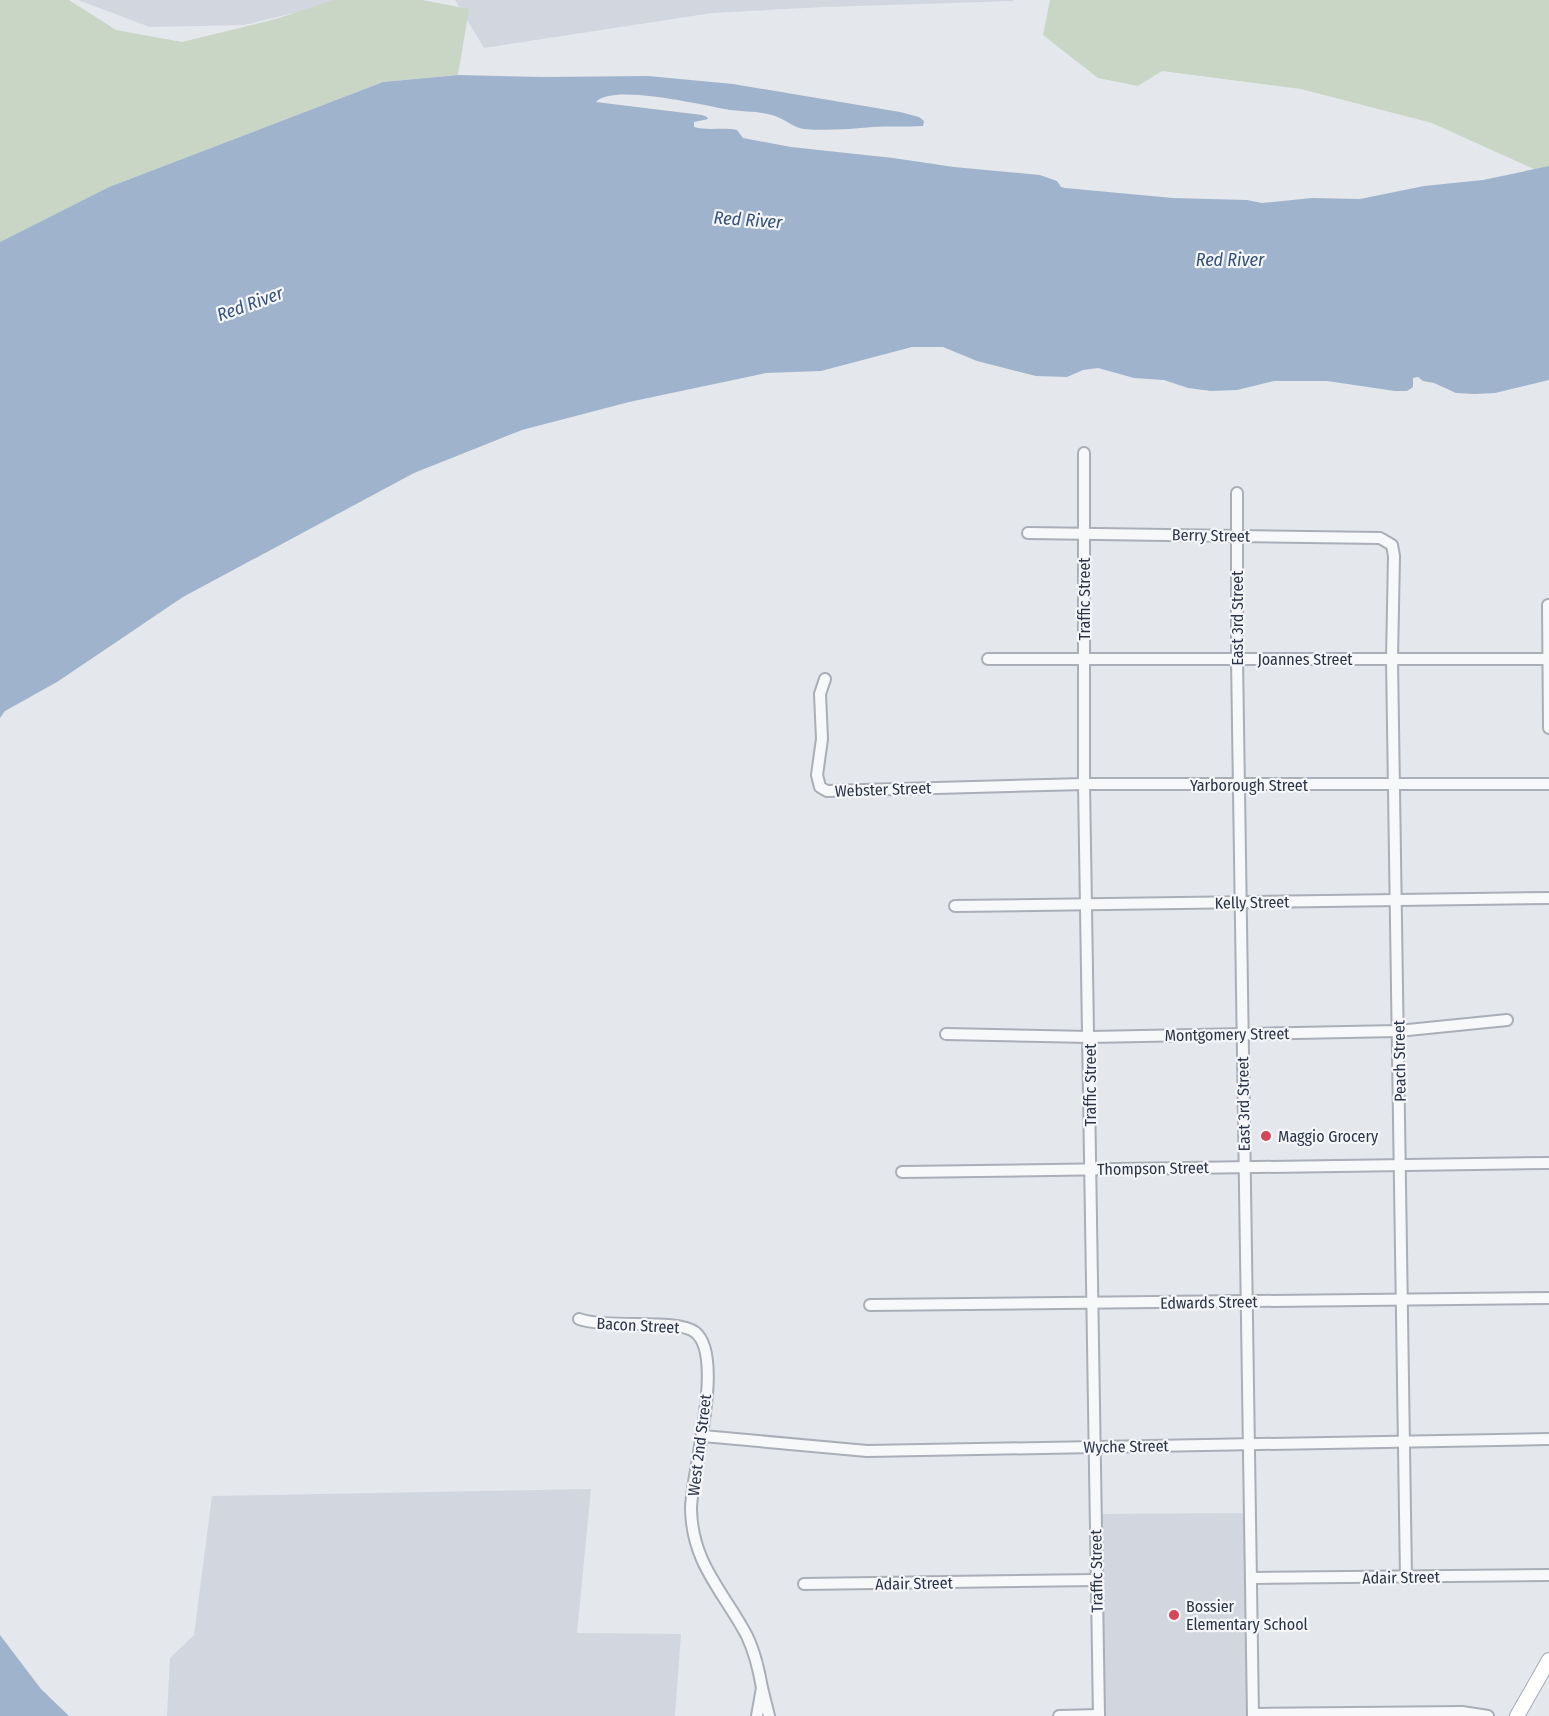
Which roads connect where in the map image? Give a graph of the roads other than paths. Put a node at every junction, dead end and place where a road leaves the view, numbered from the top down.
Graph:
1 (1084, 453) dead end
2 (1237, 493) dead end
3 (1029, 533) dead end
4 (1083, 533) junction
5 (1237, 536) junction
6 (1392, 545) joint
7 (1548, 605) edge
8 (1237, 658) junction
9 (988, 659) dead end
10 (1084, 659) junction
11 (1392, 659) junction
12 (1548, 659) edge
13 (825, 679) dead end
14 (1549, 728) edge
15 (1084, 784) junction
16 (1549, 784) edge
17 (1239, 785) junction
18 (1395, 785) junction
19 (948, 787) joint
20 (1549, 898) edge
21 (1397, 900) junction
22 (1240, 902) junction
23 (1087, 904) junction
24 (955, 906) dead end
25 (1508, 1020) dead end
26 (1398, 1031) junction
27 (946, 1034) dead end
28 (1242, 1034) junction
29 (1090, 1037) junction
30 (1549, 1162) edge
31 (1400, 1164) junction
32 (1245, 1166) junction
33 (1090, 1169) junction
34 (902, 1172) dead end
35 (1403, 1298) junction
36 (1549, 1298) edge
37 (1247, 1301) junction
38 (1092, 1304) junction
39 (870, 1305) dead end
40 (579, 1319) dead end
41 (696, 1332) joint
42 (703, 1436) junction
43 (1549, 1439) edge
44 (1404, 1442) junction
45 (1249, 1444) junction
46 (1093, 1447) junction
47 (1549, 1575) edge
48 (1252, 1578) junction
49 (1406, 1578) junction
50 (1096, 1580) junction
51 (804, 1584) dead end
52 (1549, 1660) edge
53 (762, 1688) junction
54 (1408, 1714) edge
55 (1253, 1715) edge
56 (757, 1716) edge
57 (769, 1716) edge
58 (1059, 1716) edge
59 (1099, 1716) edge
60 (1488, 1716) edge
61 (1517, 1716) edge

1 - 4 street, Traffic Street
2 - 5 street, East 3rd Street
3 - 4 street, Berry Street
4 - 5 street, Berry Street
4 - 10 street, Traffic Street
5 - 6 street, Berry Street
5 - 8 street, East 3rd Street
6 - 11 street, Peach Street
7 - 12 street
8 - 10 street, Joannes Street
8 - 11 street, Joannes Street
8 - 17 street, East 3rd Street
9 - 10 street, Joannes Street
10 - 15 street, Traffic Street
11 - 12 street, Joannes Street
11 - 18 street, Peach Street
12 - 14 street
13 - 19 street, Webster Street
15 - 17 street, Yarborough Street
15 - 19 street, Yarborough Street
15 - 23 street, Traffic Street
16 - 18 street, Yarborough Street
17 - 18 street, Yarborough Street
17 - 22 street, East 3rd Street
18 - 21 street, Peach Street
20 - 21 street, Kelly Street
21 - 22 street, Kelly Street
21 - 26 street, Peach Street
22 - 23 street, Kelly Street
22 - 28 street, East 3rd Street
23 - 24 street, Kelly Street
23 - 29 street, Traffic Street
25 - 26 street, Montgomery Street
26 - 28 street, Montgomery Street
26 - 31 street, Peach Street
27 - 29 street, Montgomery Street
28 - 29 street, Montgomery Street
28 - 32 street, East 3rd Street
29 - 33 street, Traffic Street
30 - 31 street, Thompson Street
31 - 32 street, Thompson Street
31 - 35 street, Peach Street
32 - 33 street, Thompson Street
32 - 37 street, East 3rd Street
33 - 34 street, Thompson Street
33 - 38 street, Traffic Street
35 - 36 street, Edwards Street
35 - 37 street, Edwards Street
35 - 44 street, Peach Street
37 - 38 street, Edwards Street
37 - 45 street, East 3rd Street
38 - 39 street, Edwards Street
38 - 46 street, Traffic Street
40 - 41 street, Bacon Street
41 - 42 street, West 2nd Street
42 - 46 street, Wyche Street
42 - 53 street, West 2nd Street
43 - 44 street, Wyche Street
44 - 45 street, Wyche Street
44 - 49 street, Peach Street
45 - 46 street, Wyche Street
45 - 48 street, East 3rd Street
46 - 50 street, Traffic Street
47 - 49 street, Adair Street
48 - 49 street, Adair Street
48 - 55 street, East 3rd Street
50 - 51 street, Adair Street
50 - 59 street, Traffic Street
52 - 61 main road
53 - 56 street, West 2nd Street
53 - 57 street, West 2nd Street
54 - 55 street
54 - 60 street
58 - 59 street

